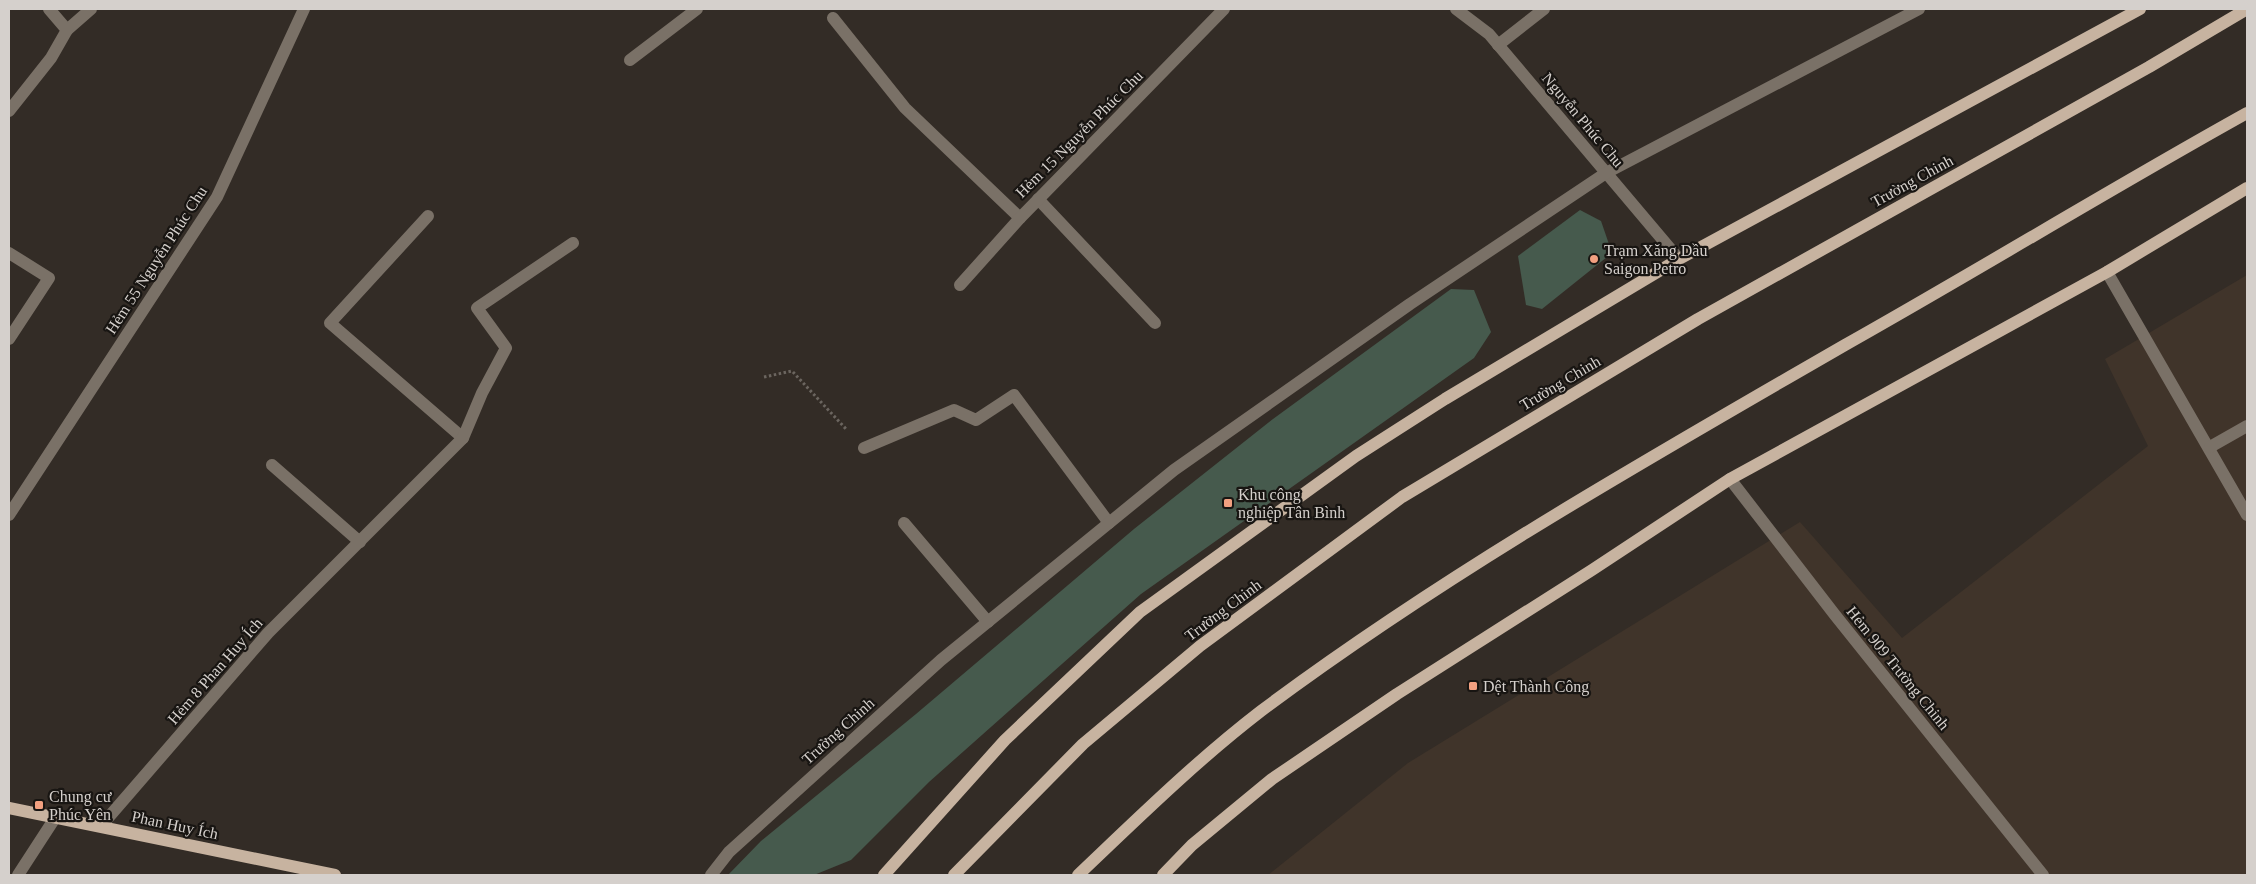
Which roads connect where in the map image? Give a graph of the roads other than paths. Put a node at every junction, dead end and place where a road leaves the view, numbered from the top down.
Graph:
1 (50, 9) edge
2 (92, 9) edge
3 (304, 9) edge
4 (697, 9) edge
5 (1224, 9) edge
6 (1456, 9) edge
7 (1544, 9) edge
8 (1919, 9) edge
9 (2140, 9) edge
10 (2239, 11) edge
11 (833, 18) dead end
12 (2247, 25) edge
13 (67, 30) junction
14 (1498, 45) junction
15 (630, 60) dead end
16 (9, 111) edge
17 (2247, 113) edge
18 (1606, 173) junction
19 (2247, 188) edge
20 (1038, 199) junction
21 (428, 216) dead end
22 (1020, 218) junction
23 (573, 243) dead end
24 (9, 253) edge
25 (1679, 259) junction
26 (2107, 272) junction
27 (960, 285) dead end
28 (1155, 323) dead end
29 (9, 339) edge
30 (2247, 426) edge
31 (463, 438) junction
32 (2210, 447) junction
33 (864, 448) road end
34 (272, 465) dead end
35 (1730, 479) junction
36 (9, 515) edge
37 (2247, 515) edge
38 (904, 523) dead end
39 (1109, 523) junction
40 (360, 542) junction
41 (988, 622) junction
42 (9, 808) edge
43 (55, 818) junction
44 (100, 826) junction
45 (18, 875) edge
46 (335, 875) edge
47 (711, 875) edge
48 (884, 875) edge
49 (954, 875) edge
50 (1078, 875) edge
51 (1163, 875) edge
52 (2043, 875) edge

1 - 13 street
2 - 13 street
3 - 36 street, Hẻm 55 Nguyễn Phúc Chu
4 - 15 street
5 - 20 street, Hẻm 15 Nguyễn Phúc Chu
6 - 14 street, Nguyễn Phúc Chu
7 - 14 street
8 - 18 street, Trường Chinh
9 - 25 main road
10 - 12 main road
10 - 49 main road, Trường Chinh
11 - 22 street
13 - 16 street
14 - 18 street, Nguyễn Phúc Chu
17 - 50 main road
18 - 25 street, Nguyễn Phúc Chu
18 - 39 street, Trường Chinh
19 - 26 main road
20 - 22 street, Hẻm 15 Nguyễn Phúc Chu
20 - 28 street
21 - 31 street
22 - 27 street, Hẻm 15 Nguyễn Phúc Chu
23 - 31 street
24 - 29 street
25 - 48 main road
26 - 32 street
26 - 35 main road
30 - 32 street
31 - 40 street, Hẻm 8 Phan Huy Ích
32 - 37 street
33 - 39 street
34 - 40 street
35 - 51 main road
35 - 52 street, Hẻm 909 Trường Chinh
38 - 41 street
39 - 41 street, Trường Chinh
40 - 44 street, Hẻm 8 Phan Huy Ích
41 - 47 street, Trường Chinh
42 - 43 main road, Phan Huy Ích
43 - 44 main road, Phan Huy Ích
43 - 45 street
44 - 46 main road, Phan Huy Ích

